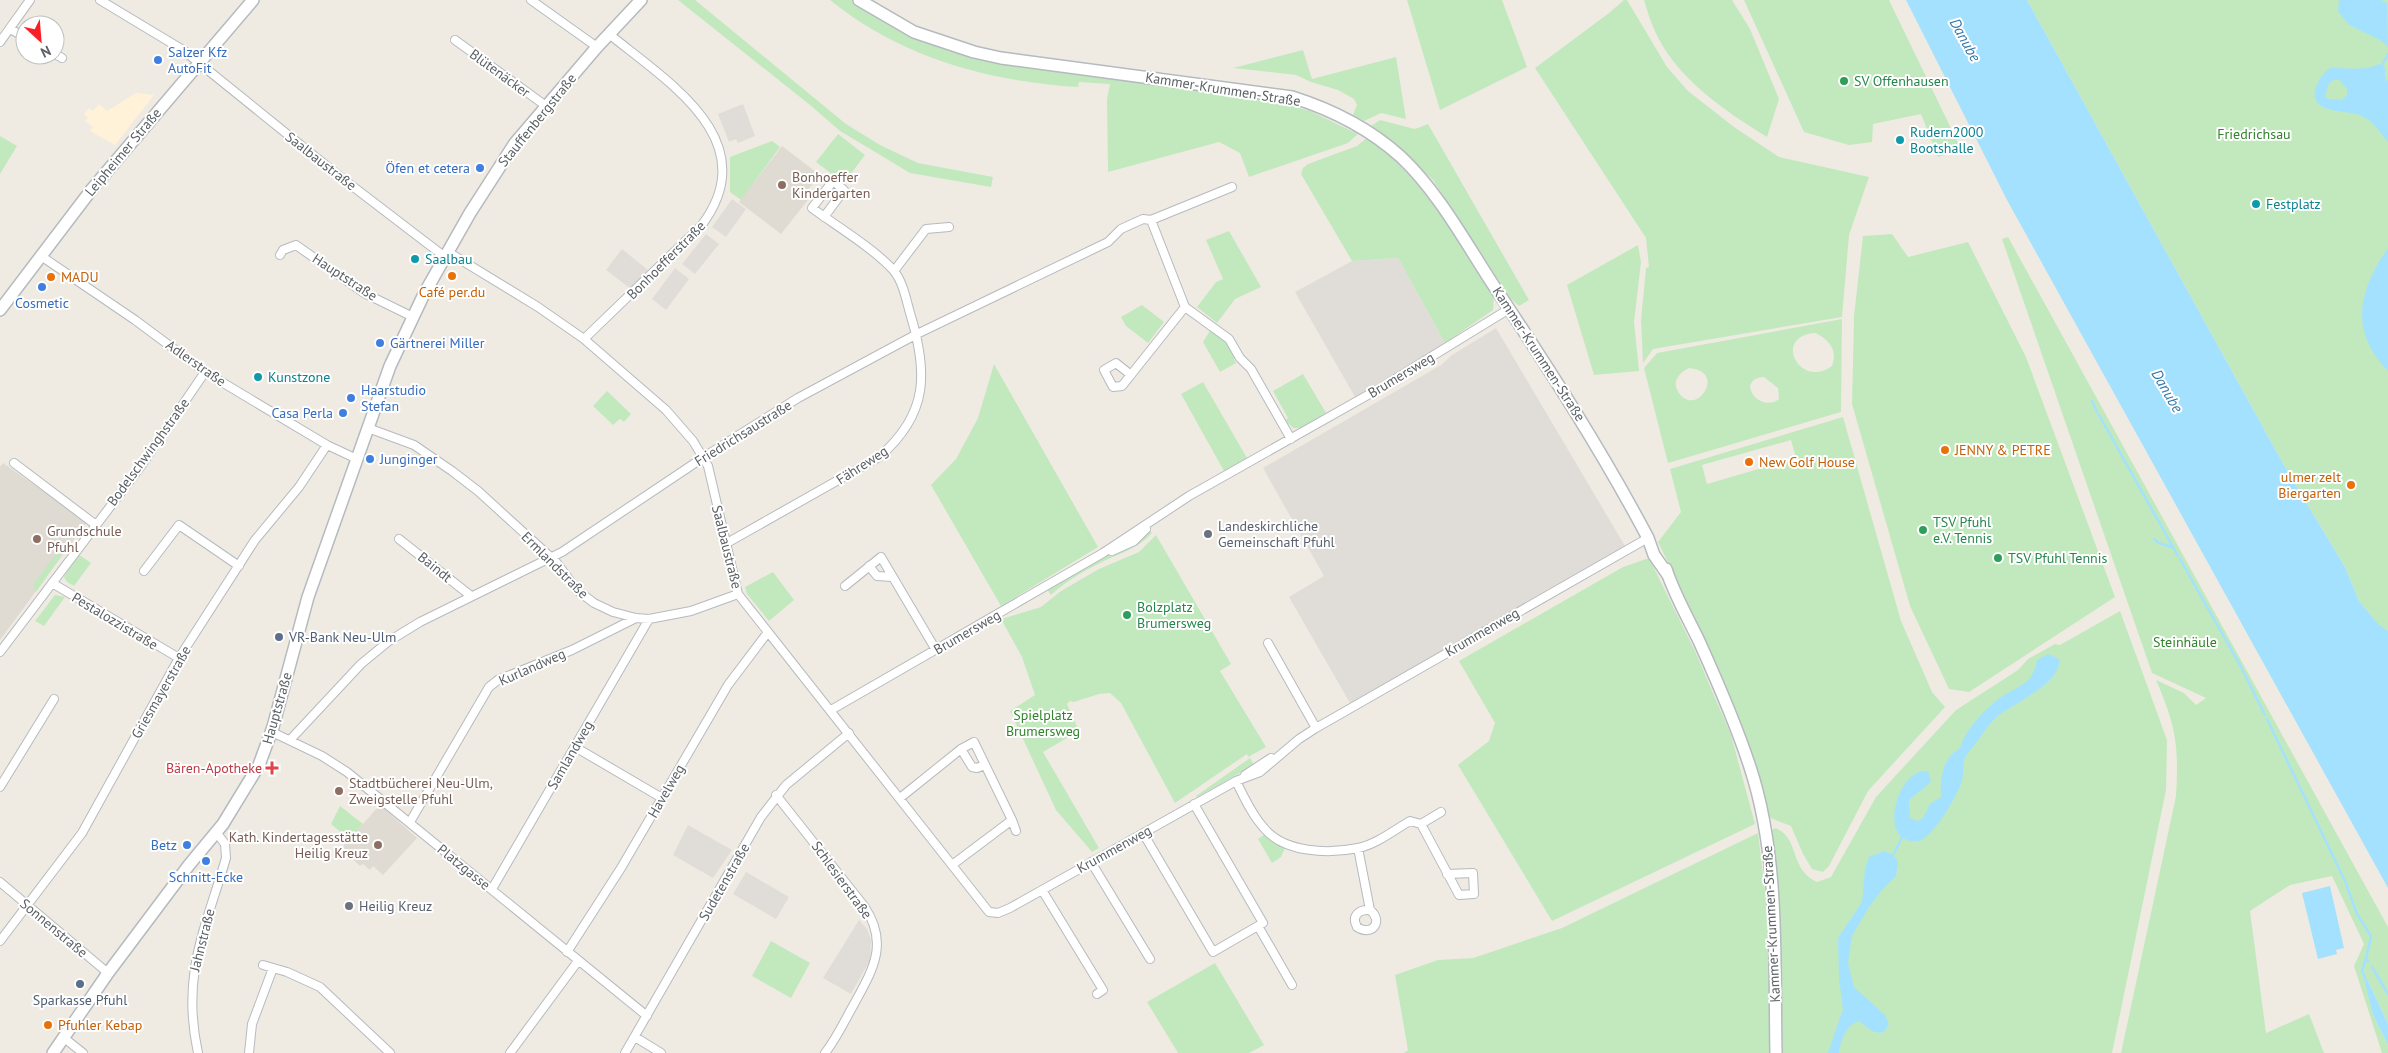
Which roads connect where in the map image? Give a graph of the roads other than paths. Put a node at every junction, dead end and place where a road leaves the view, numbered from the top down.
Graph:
1 (30, 0) edge
2 (100, 0) edge
3 (253, 0) edge
4 (531, 0) edge
5 (641, 0) edge
6 (859, 0) edge
7 (10, 28) junction
8 (15, 31) edge
9 (609, 34) junction
10 (455, 40) dead end
11 (0, 42) edge
12 (597, 47) junction
13 (199, 62) junction
14 (546, 106) junction
15 (1232, 187) dead end
16 (824, 217) junction
17 (1152, 220) junction
18 (949, 227) dead end
19 (447, 254) junction
20 (280, 255) dead end
21 (41, 256) junction
22 (894, 271) junction
23 (1185, 307) junction
24 (1509, 309) junction
25 (0, 310) edge
26 (412, 316) junction
27 (917, 334) junction
28 (584, 339) junction
29 (205, 372) junction
30 (1131, 375) dead end
31 (368, 428) junction
32 (1291, 439) junction
33 (327, 445) junction
34 (704, 457) junction
35 (357, 459) junction
36 (14, 462) dead end
37 (96, 525) junction
38 (1648, 538) junction
39 (399, 539) dead end
40 (726, 543) junction
41 (551, 558) junction
42 (238, 566) junction
43 (869, 566) junction
44 (144, 571) dead end
45 (892, 576) junction
46 (52, 583) junction
47 (845, 586) dead end
48 (738, 594) junction
49 (471, 596) junction
50 (636, 618) junction
51 (649, 619) junction
52 (768, 632) junction
53 (1268, 643) dead end
54 (936, 650) junction
55 (0, 652) edge
56 (179, 658) junction
57 (54, 699) dead end
58 (831, 710) junction
59 (1316, 728) junction
60 (272, 732) junction
61 (849, 733) junction
62 (290, 740) junction
63 (575, 747) junction
64 (961, 749) junction
65 (985, 765) junction
66 (1236, 781) junction
67 (0, 787) edge
68 (776, 795) junction
69 (662, 798) junction
70 (900, 798) junction
71 (1194, 804) junction
72 (1441, 812) dead end
73 (1012, 820) junction
74 (410, 822) junction
75 (1421, 824) junction
76 (1016, 831) dead end
77 (216, 832) junction
78 (1143, 833) junction
79 (1358, 848) junction
80 (1091, 862) junction
81 (952, 865) junction
82 (1447, 874) dead end
83 (0, 882) edge
84 (492, 889) junction
85 (1042, 890) junction
86 (28, 905) junction
87 (1370, 910) dead end
88 (990, 912) joint
89 (1258, 926) junction
90 (0, 941) edge
91 (568, 952) junction
92 (1150, 959) dead end
93 (578, 961) junction
94 (263, 965) dead end
95 (273, 968) junction
96 (108, 973) junction
97 (1292, 986) dead end
98 (1097, 994) dead end
99 (647, 1016) junction
100 (64, 1037) junction
101 (635, 1037) junction
102 (53, 1053) edge
103 (83, 1053) edge
104 (198, 1053) edge
105 (249, 1053) edge
106 (390, 1053) edge
107 (510, 1053) edge
108 (625, 1053) edge
109 (661, 1053) edge
110 (825, 1053) edge
111 (1776, 1053) edge

1 - 7 street
2 - 13 street, Saalbaustraße
3 - 13 street, Leipheimer Straße
4 - 12 street
5 - 9 street, Stauffenbergstraße
6 - 24 street, Kammer-Krummen-Straße
7 - 8 street
7 - 11 street
9 - 12 street, Stauffenbergstraße
9 - 28 street, Bonhoefferstraße
10 - 14 street, Blütenäcker
12 - 14 street, Stauffenbergstraße
13 - 19 street, Saalbaustraße
13 - 21 street, Leipheimer Straße
14 - 19 street, Stauffenbergstraße
15 - 17 street, Friedrichsaustraße
16 - 16 street
16 - 22 street
17 - 23 street
17 - 27 street, Friedrichsaustraße
18 - 22 street
19 - 26 street, Hauptstraße
19 - 28 street, Saalbaustraße
20 - 26 street, Hauptstraße
21 - 25 street, Leipheimer Straße
21 - 29 street, Adlerstraße
22 - 27 street, Fähreweg
23 - 30 street
23 - 32 street
24 - 32 street, Brumersweg
24 - 38 street, Kammer-Krummen-Straße
26 - 31 street, Hauptstraße
27 - 34 street, Friedrichsaustraße
27 - 40 street, Fähreweg
28 - 34 street, Saalbaustraße
29 - 33 street, Adlerstraße
29 - 37 street, Bodelschwinghstraße
31 - 35 street, Hauptstraße
31 - 41 street, Ermlandstraße
32 - 54 street, Brumersweg
33 - 35 street, Adlerstraße
33 - 42 street, Griesmayerstraße
34 - 40 street, Saalbaustraße
34 - 41 street, Friedrichsaustraße
35 - 60 street, Hauptstraße
36 - 37 street
37 - 46 street, Bodelschwinghstraße
38 - 59 street, Krummenweg
38 - 111 street, Kammer-Krummen-Straße
39 - 49 street, Baindt
40 - 48 street, Saalbaustraße
41 - 49 street, Friedrichsaustraße
41 - 50 street, Ermlandstraße
42 - 44 street
42 - 56 street, Griesmayerstraße
43 - 45 street
43 - 45 street
43 - 47 street
45 - 54 street
46 - 55 street, Bodelschwinghstraße
46 - 56 street, Pestalozzistraße
48 - 51 street, Ermlandstraße
48 - 52 street, Saalbaustraße
49 - 62 street, Friedrichsaustraße
50 - 51 street, Ermlandstraße
50 - 74 street, Kurlandweg
51 - 63 street, Samlandweg
52 - 58 street, Saalbaustraße
52 - 69 street, Havelweg
53 - 59 street
54 - 58 street, Brumersweg
56 - 86 street, Griesmayerstraße
57 - 67 street
58 - 61 street, Saalbaustraße
59 - 66 street, Krummenweg
60 - 62 street, Platzgasse
60 - 77 street, Hauptstraße
61 - 68 street, Sudetenstraße
61 - 70 street, Saalbaustraße
62 - 74 street, Platzgasse
63 - 69 street
63 - 84 street, Samlandweg
64 - 65 street
64 - 65 street
64 - 70 street
65 - 73 street
66 - 71 street, Krummenweg
66 - 79 street
68 - 99 street, Sudetenstraße
68 - 110 street, Schlesierstraße
69 - 91 street, Havelweg
70 - 81 street, Saalbaustraße
71 - 78 street, Krummenweg
71 - 89 street
72 - 75 street
73 - 76 street
73 - 81 street
74 - 84 street, Platzgasse
75 - 79 street
75 - 82 street
77 - 96 street, Hauptstraße
77 - 104 street, Jahnstraße
78 - 80 street, Krummenweg
78 - 89 street
79 - 87 street
80 - 85 street, Krummenweg
80 - 92 street
81 - 88 street, Saalbaustraße
83 - 86 street, Sonnenstraße
84 - 91 street, Platzgasse
85 - 88 street, Krummenweg
85 - 98 street
86 - 90 street, Griesmayerstraße
86 - 96 street, Sonnenstraße
89 - 97 street
91 - 93 street, Platzgasse
93 - 99 street, Platzgasse
93 - 107 street
94 - 95 street
95 - 105 street
95 - 106 street
96 - 100 street, Hauptstraße
99 - 101 street, Sudetenstraße
100 - 102 street, Hauptstraße
100 - 103 street
101 - 108 street, Sudetenstraße
101 - 109 street

